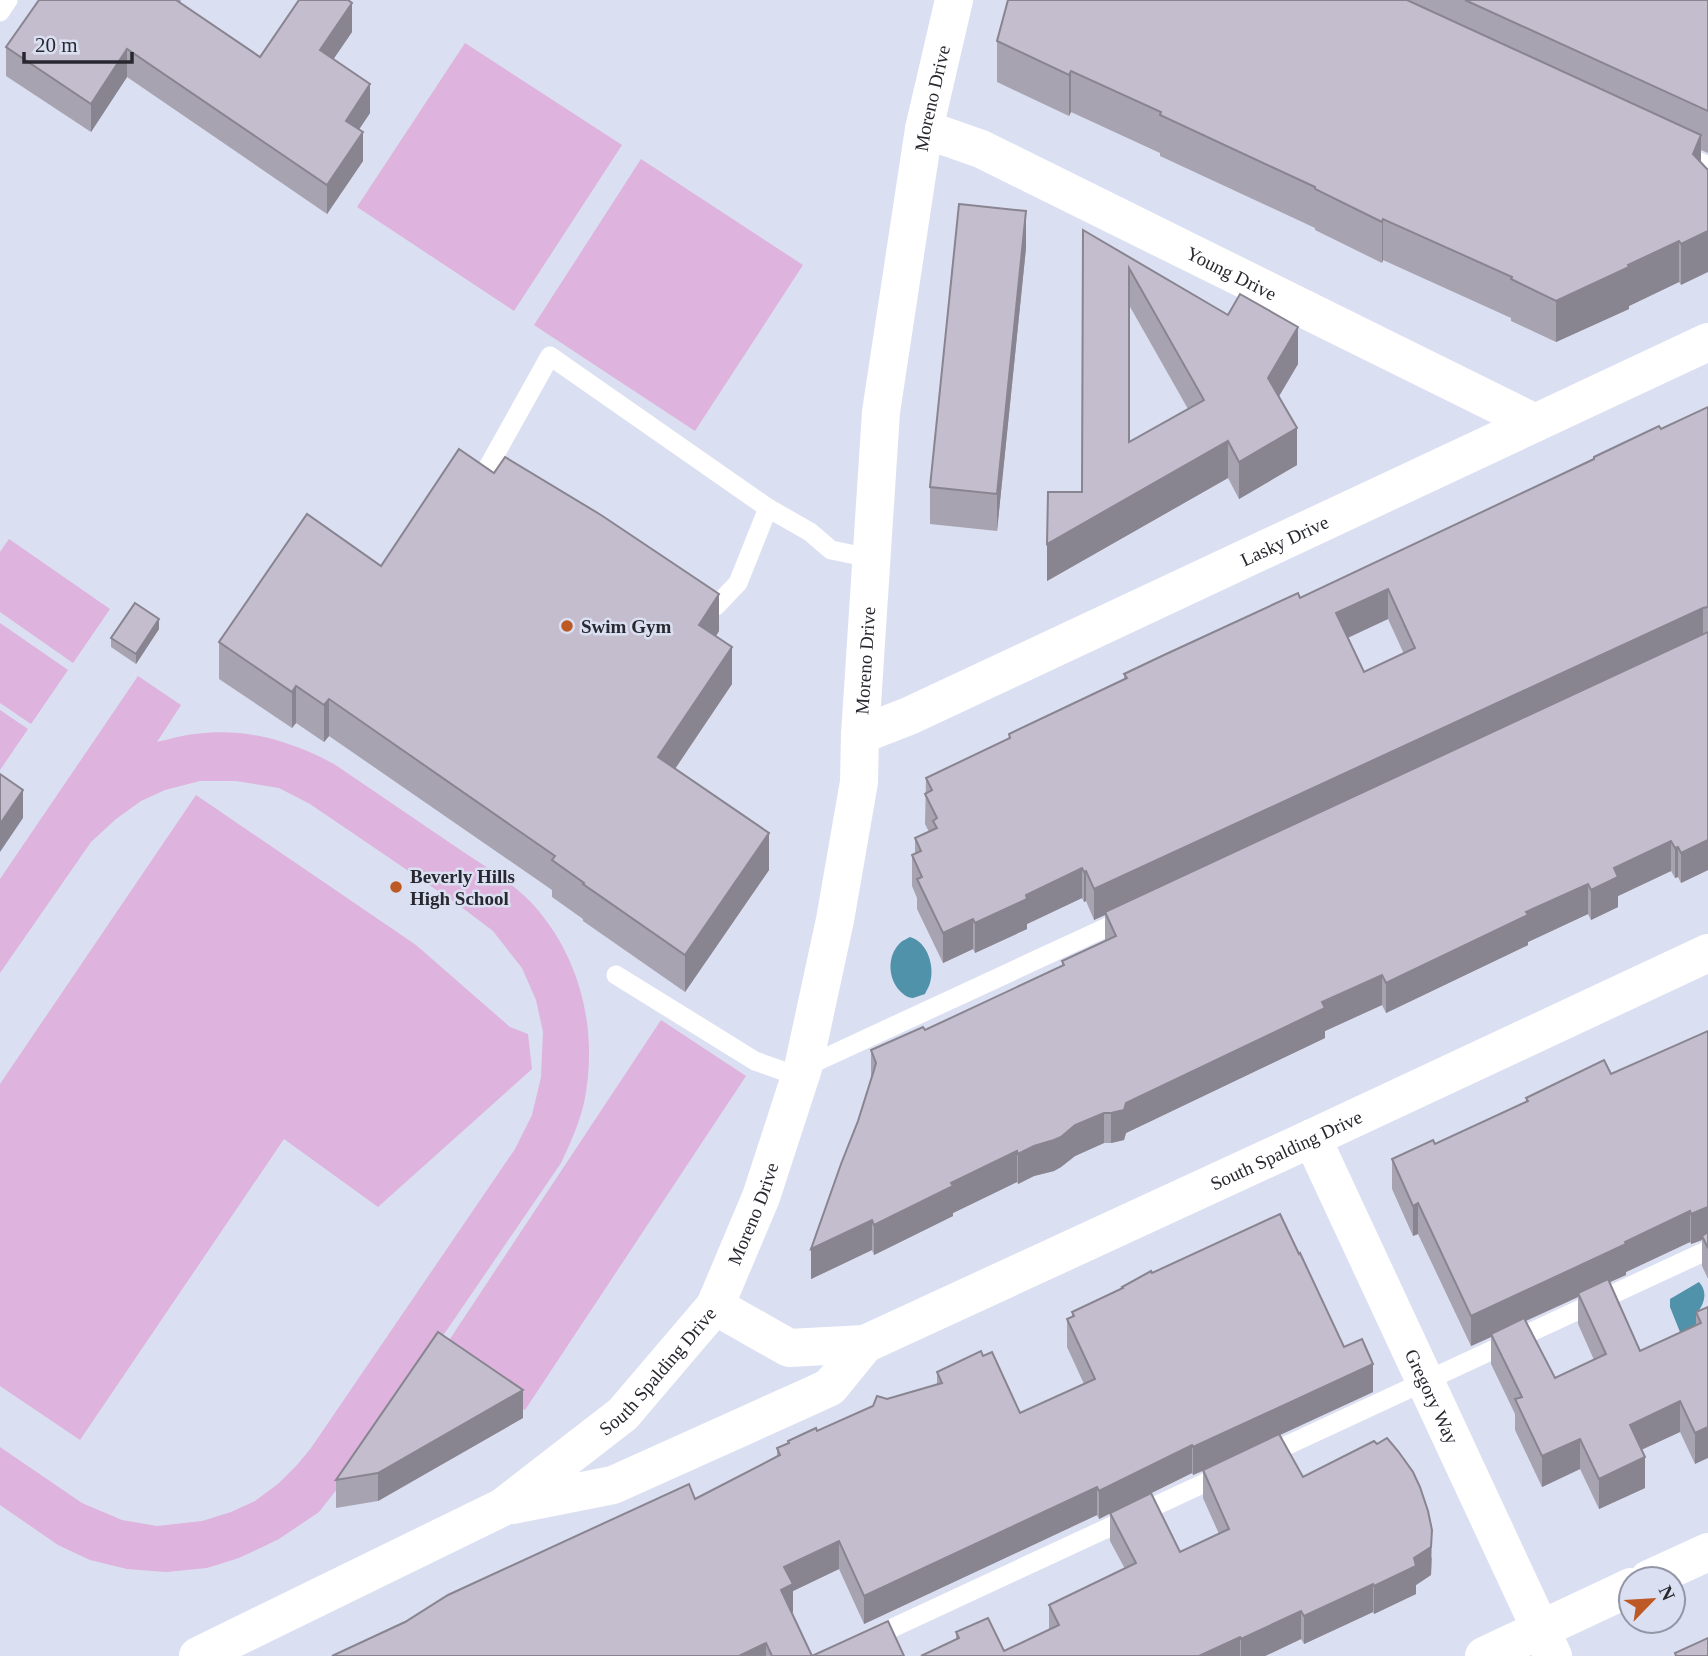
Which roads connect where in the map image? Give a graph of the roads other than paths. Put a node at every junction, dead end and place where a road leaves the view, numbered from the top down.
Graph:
1 (8, 0) edge
2 (954, 0) edge
3 (0, 12) edge
4 (924, 129) junction
5 (1658, 143) edge
6 (1708, 166) edge
7 (1708, 342) edge
8 (1535, 423) junction
9 (523, 490) edge
10 (768, 508) junction
11 (871, 558) junction
12 (687, 588) edge
13 (860, 735) junction
14 (1141, 911) edge
15 (1708, 953) edge
16 (616, 975) dead end
17 (802, 1072) junction
18 (1312, 1138) junction
19 (1708, 1250) edge
20 (715, 1306) junction
21 (865, 1344) junction
22 (1425, 1381) junction
23 (503, 1507) junction
24 (1708, 1552) edge
25 (1680, 1565) edge
26 (1617, 1596) edge
27 (1546, 1643) edge
28 (198, 1656) edge
29 (832, 1656) edge
30 (1484, 1656) edge

1 - 3 lane
2 - 4 street, Moreno Drive
4 - 8 street, Young Drive
4 - 11 street, Moreno Drive
5 - 6 lane
7 - 8 street, Lasky Drive
8 - 13 street, Lasky Drive
9 - 10 lane
10 - 11 lane
10 - 12 lane
11 - 13 street, Moreno Drive
13 - 17 street, Moreno Drive
14 - 17 lane
15 - 18 street, South Spalding Drive
16 - 17 lane
17 - 20 street, Moreno Drive
18 - 21 street, South Spalding Drive
18 - 22 street, Gregory Way
19 - 22 lane
20 - 21 street, South Spalding Drive
20 - 23 street, South Spalding Drive
21 - 23 street, South Spalding Drive
22 - 27 street, Gregory Way
22 - 29 lane
23 - 28 street, South Spalding Drive
24 - 25 street
26 - 27 street
27 - 30 street

